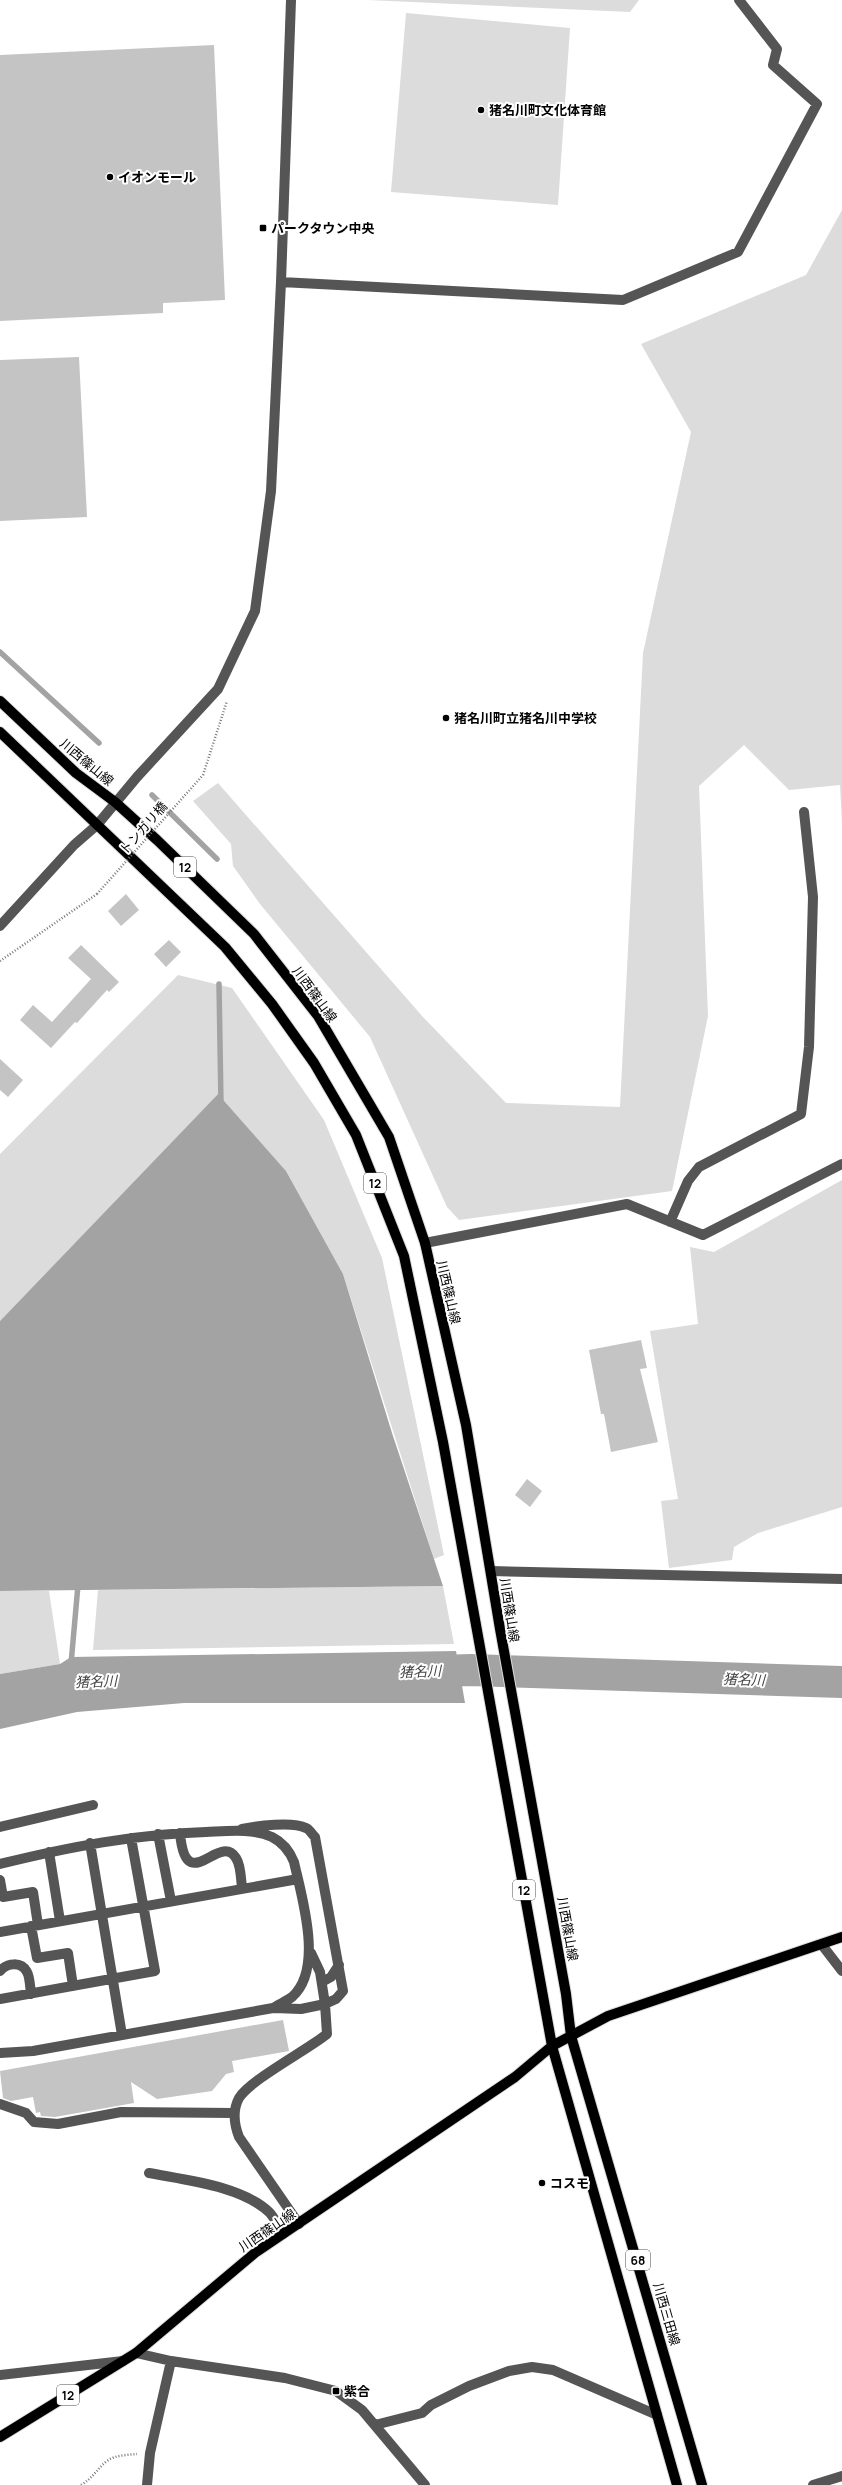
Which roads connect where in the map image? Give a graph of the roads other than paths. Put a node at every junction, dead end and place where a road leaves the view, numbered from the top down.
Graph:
1 (292, 0) edge
2 (739, 0) edge
3 (281, 282) junction
4 (0, 701) edge
5 (0, 732) edge
6 (115, 802) junction
7 (804, 812) dead end
8 (97, 825) junction
9 (0, 926) edge
10 (842, 1164) edge
11 (670, 1222) junction
12 (425, 1243) junction
13 (491, 1571) junction
14 (842, 1579) edge
15 (93, 1804) dead end
16 (0, 1827) edge
17 (240, 1830) junction
18 (180, 1833) junction
19 (158, 1834) junction
20 (131, 1838) junction
21 (90, 1843) junction
22 (48, 1852) junction
23 (0, 1864) edge
24 (298, 1879) junction
25 (0, 1880) edge
26 (242, 1888) junction
27 (171, 1901) junction
28 (143, 1905) junction
29 (102, 1914) junction
30 (60, 1921) junction
31 (35, 1926) junction
32 (0, 1932) edge
33 (842, 1937) edge
34 (822, 1945) junction
35 (310, 1951) junction
36 (339, 1965) junction
37 (0, 1971) edge
38 (842, 1971) edge
39 (113, 1979) junction
40 (322, 1982) junction
41 (73, 1986) junction
42 (31, 1994) junction
43 (0, 1999) edge
44 (326, 2004) junction
45 (274, 2008) junction
46 (122, 2035) junction
47 (571, 2036) junction
48 (552, 2046) junction
49 (0, 2054) edge
50 (0, 2104) edge
51 (234, 2113) junction
52 (149, 2173) dead end
53 (299, 2224) junction
54 (284, 2234) junction
55 (136, 2353) junction
56 (123, 2361) junction
57 (171, 2361) junction
58 (0, 2375) edge
59 (657, 2415) junction
60 (375, 2425) junction
61 (0, 2437) edge
62 (842, 2476) edge
63 (147, 2485) edge
64 (425, 2485) edge
65 (677, 2485) edge
66 (702, 2485) edge
67 (813, 2485) edge

1 - 3 street
2 - 3 street
3 - 6 street
4 - 6 main road, 川西篠山線 / 12
5 - 8 main road, 12
6 - 8 street
6 - 12 main road, 川西篠山線 / 12
7 - 11 street
8 - 9 street
8 - 48 main road, 12
10 - 11 street
11 - 12 street
12 - 13 main road, 川西篠山線 / 12
13 - 14 street
13 - 47 main road, 川西篠山線 / 12
15 - 16 street
17 - 18 street
17 - 24 street
17 - 36 street
18 - 19 street
18 - 26 street
19 - 20 street
19 - 27 street
20 - 21 street
20 - 28 street
21 - 22 street
21 - 29 street
22 - 23 street
22 - 30 street
24 - 26 street
24 - 35 street
25 - 31 street
26 - 27 street
27 - 28 street
28 - 29 street
28 - 39 street
29 - 30 street
29 - 39 street
30 - 31 street
31 - 32 street
31 - 41 street
33 - 34 main road, 川西篠山線 / 12
34 - 38 street
34 - 47 main road, 川西篠山線 / 12
35 - 40 street
35 - 45 street
36 - 40 street
36 - 44 street
37 - 42 street
39 - 41 street
39 - 46 street
40 - 44 street
41 - 42 street
42 - 43 street
44 - 45 street
44 - 51 street
45 - 46 street
46 - 49 street
47 - 48 main road, 川西篠山線 / 12
47 - 66 main road, 川西三田線 / 68
48 - 53 main road, 川西篠山線 / 12
48 - 59 main road, 68
50 - 51 street
51 - 53 street
52 - 54 street
53 - 54 main road, 川西篠山線 / 12
54 - 55 main road, 川西篠山線 / 12
55 - 56 main road, 川西篠山線 / 12
55 - 57 street
56 - 58 street
56 - 61 main road, 川西篠山線 / 12
57 - 60 street
57 - 63 street
59 - 60 street
59 - 65 main road, 68
60 - 64 street
62 - 67 street

